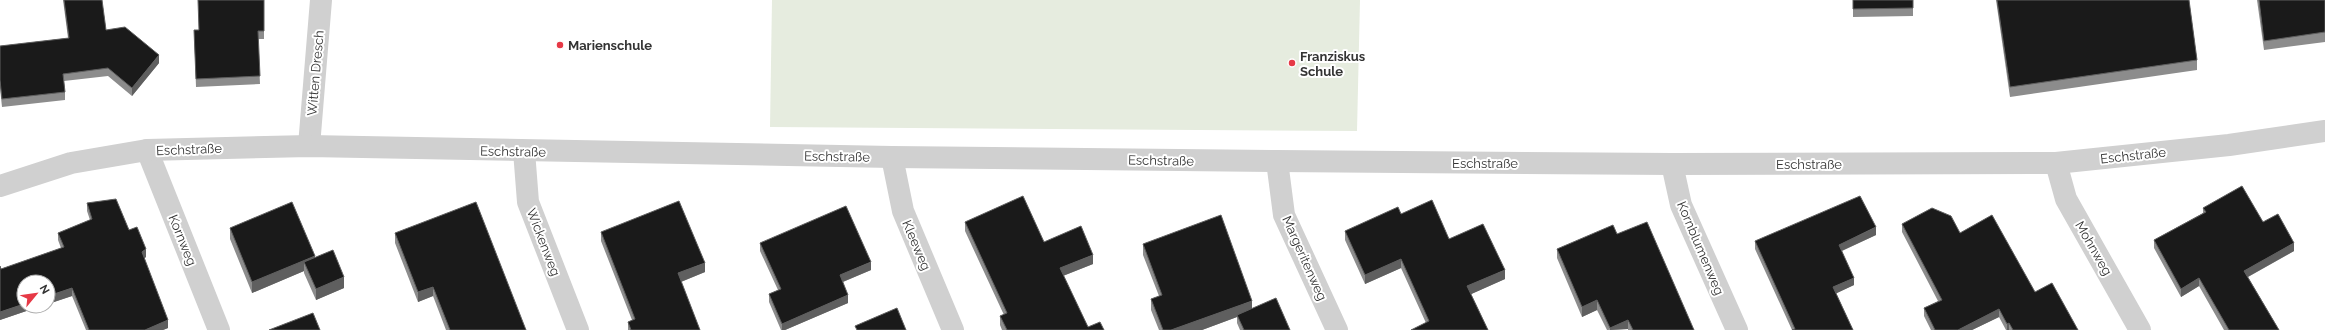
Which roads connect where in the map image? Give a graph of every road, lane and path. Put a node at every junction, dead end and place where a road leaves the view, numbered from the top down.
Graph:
1 (321, 0) edge
2 (2325, 130) edge
3 (309, 146) junction
4 (147, 150) junction
5 (524, 151) junction
6 (892, 157) junction
7 (1277, 161) junction
8 (2056, 163) junction
9 (1672, 164) junction
10 (0, 186) edge
11 (219, 330) edge
12 (578, 330) edge
13 (953, 330) edge
14 (1337, 330) edge
15 (1738, 330) edge
16 (2140, 330) edge

1 - 3 street, Witten Dresch
2 - 8 street, Eschstraße
3 - 4 street, Eschstraße
3 - 5 street, Eschstraße
4 - 10 street, Eschstraße
4 - 11 street, Kornweg
5 - 6 street, Eschstraße
5 - 12 street, Wickenweg
6 - 7 street, Eschstraße
6 - 13 street, Kleeweg
7 - 9 street, Eschstraße
7 - 14 street, Margeritenweg
8 - 9 street, Eschstraße
8 - 16 street, Mohnweg
9 - 15 street, Kornblumenweg

